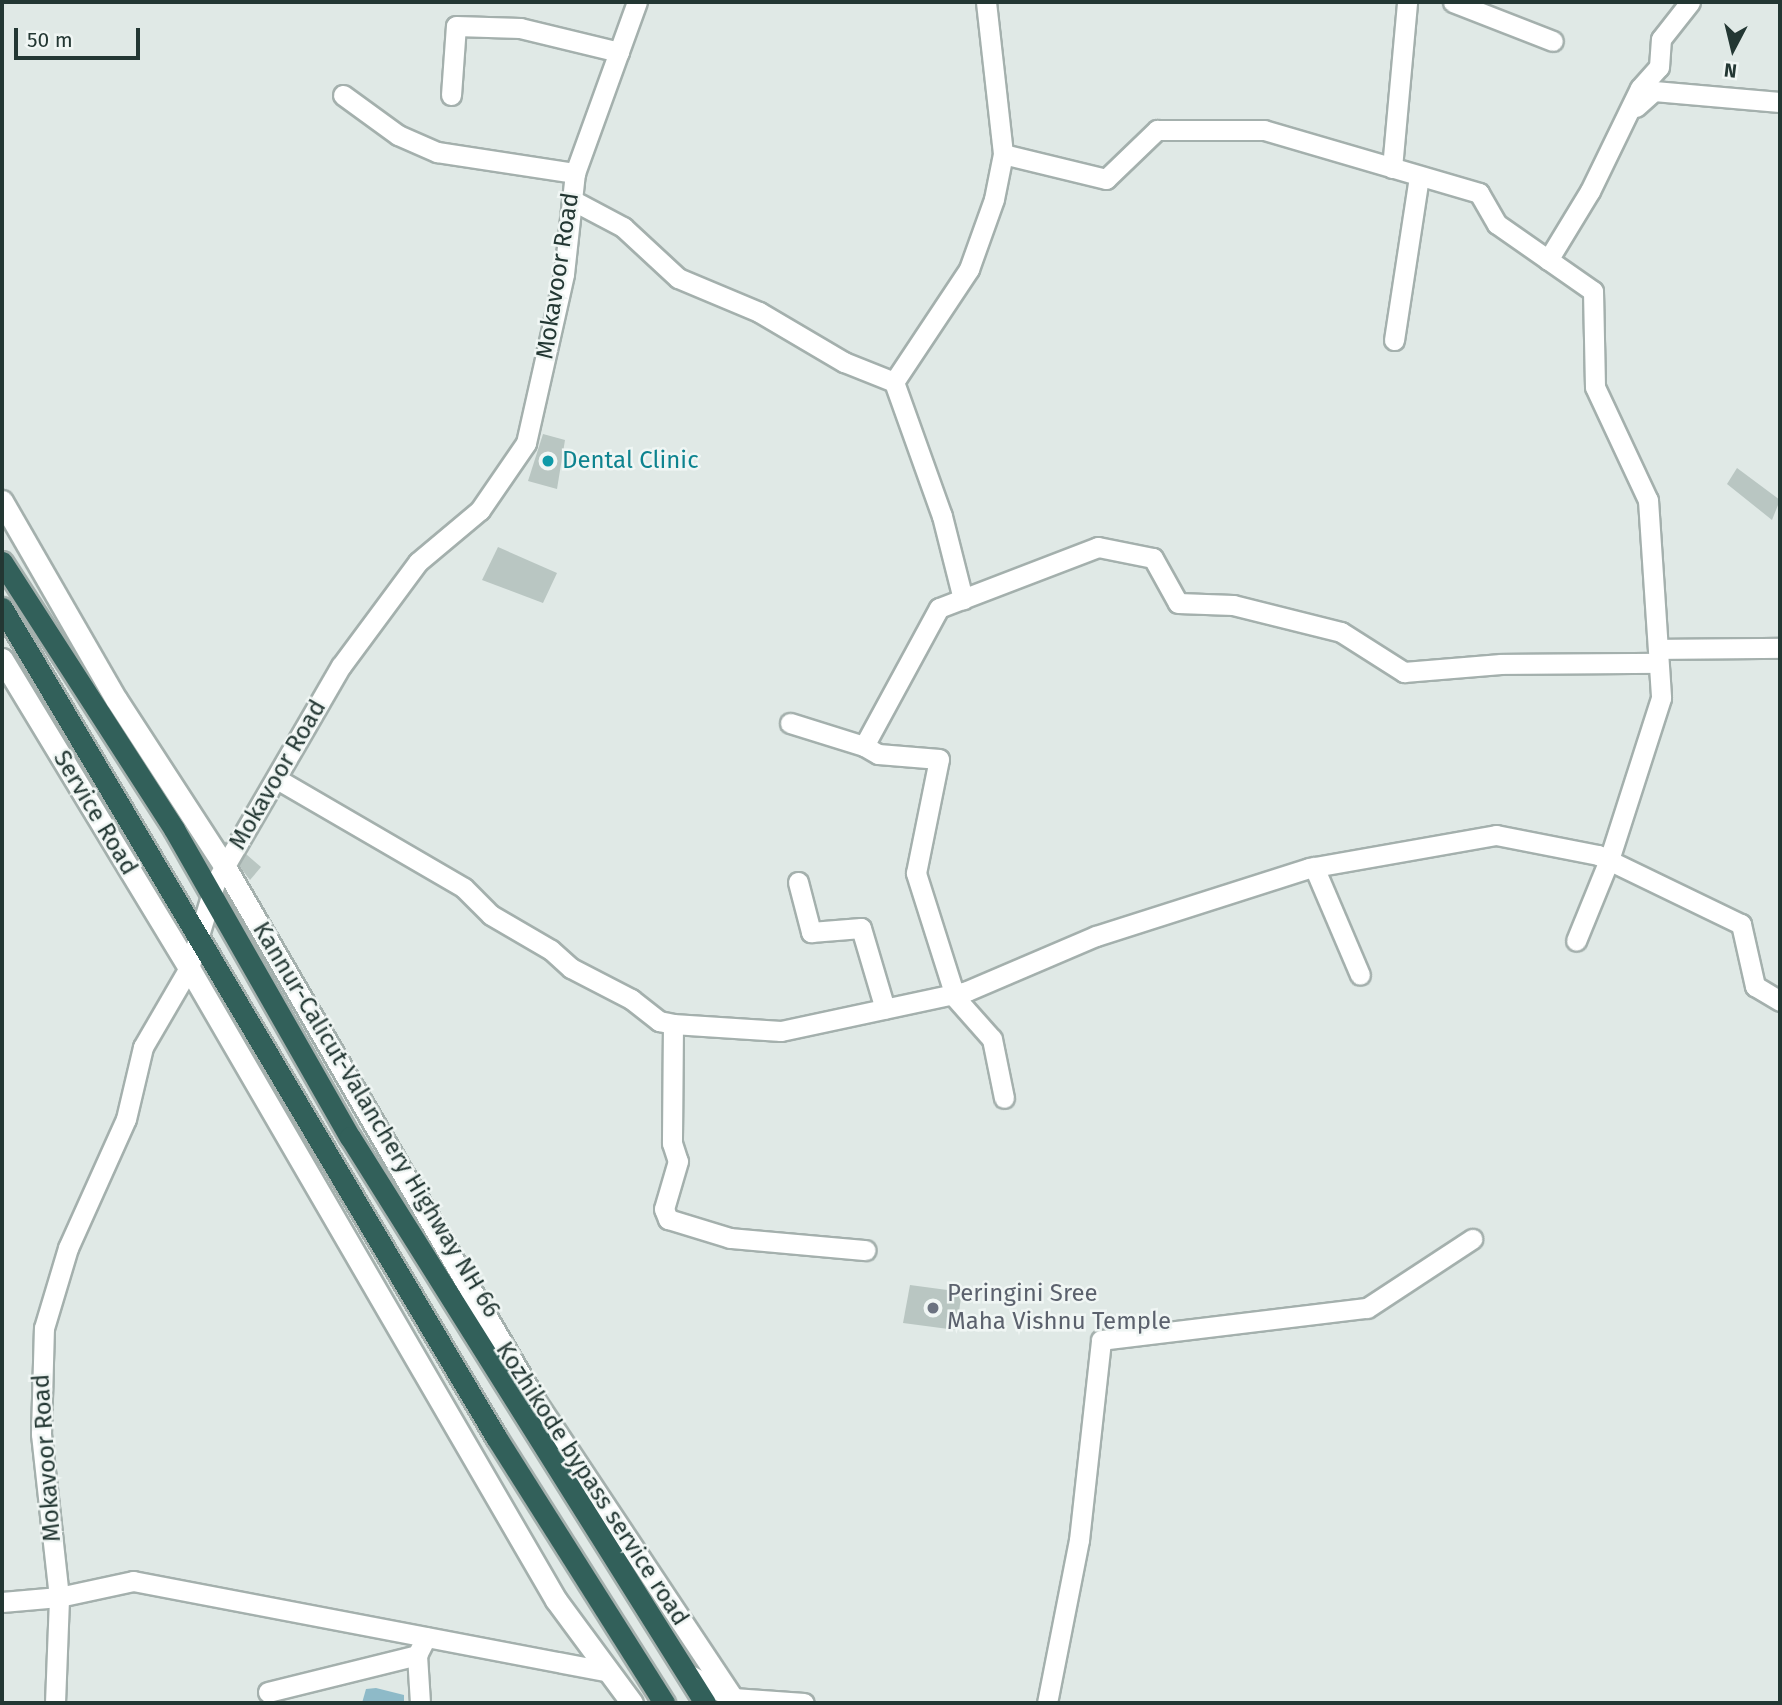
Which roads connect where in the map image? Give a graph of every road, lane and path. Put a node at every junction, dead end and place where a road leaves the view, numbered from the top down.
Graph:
1 (637, 2) edge
2 (986, 2) edge
3 (1407, 2) edge
4 (1453, 2) edge
5 (1690, 2) edge
6 (1553, 41) dead end
7 (619, 52) junction
8 (343, 94) dead end
9 (451, 95) dead end
10 (1780, 102) edge
11 (1630, 113) junction
12 (1003, 154) junction
13 (1392, 168) junction
14 (575, 173) junction
15 (1419, 176) junction
16 (572, 200) junction
17 (1548, 260) junction
18 (1394, 340) dead end
19 (894, 382) junction
20 (2, 501) edge
21 (2, 562) edge
22 (963, 599) junction
23 (2, 608) edge
24 (1780, 648) edge
25 (1658, 656) junction
26 (2, 659) edge
27 (790, 723) dead end
28 (864, 746) junction
29 (277, 779) junction
30 (1609, 860) junction
31 (225, 867) junction
32 (1314, 867) junction
33 (798, 882) dead end
34 (210, 892) junction
35 (198, 939) junction
36 (1576, 941) dead end
37 (188, 968) junction
38 (1360, 975) dead end
39 (953, 994) junction
40 (1780, 1001) edge
41 (885, 1009) junction
42 (673, 1024) junction
43 (1004, 1098) dead end
44 (1472, 1239) dead end
45 (865, 1250) dead end
46 (58, 1597) junction
47 (2, 1602) edge
48 (426, 1637) junction
49 (416, 1655) junction
50 (608, 1672) junction
51 (688, 1674) junction
52 (268, 1692) dead end
53 (734, 1701) edge
54 (55, 1703) edge
55 (420, 1703) edge
56 (632, 1703) edge
57 (664, 1703) edge
58 (705, 1703) edge
59 (803, 1703) edge
60 (1047, 1703) edge

1 - 7 street, Mokavoor Road
2 - 12 street
3 - 13 street
4 - 6 street
5 - 11 street
7 - 9 street
7 - 14 street, Mokavoor Road
8 - 14 street
10 - 11 street
11 - 17 street
12 - 13 street
12 - 19 street
13 - 15 street
14 - 16 street, Mokavoor Road
15 - 17 street
15 - 18 street
16 - 19 street
16 - 29 street, Mokavoor Road
17 - 25 street
19 - 22 street
20 - 31 street, Kozhikode bypass service road
21 - 34 highway, Kannur-Calicut-Valanchery Highway NH 66
22 - 25 street
22 - 28 street
23 - 35 highway
24 - 25 street
25 - 30 street
26 - 37 street, Service Road
27 - 28 street
28 - 39 street
29 - 31 street, Mokavoor Road
29 - 42 street
30 - 32 street
30 - 36 street
30 - 40 street
31 - 34 street, Mokavoor Road
31 - 53 street, Kozhikode bypass service road
32 - 38 street
32 - 39 street
33 - 41 street
34 - 35 street, Mokavoor Road
34 - 51 highway, Kannur-Calicut-Valanchery Highway NH 66
35 - 37 street, Mokavoor Road
35 - 57 highway
37 - 46 street, Mokavoor Road
37 - 50 street, Service Road
39 - 41 street
39 - 43 street
41 - 42 street
42 - 45 street
44 - 60 street
46 - 47 street
46 - 48 street
46 - 54 street, Mokavoor Road
48 - 49 street
48 - 50 street
49 - 52 street
49 - 55 street
50 - 56 street, Service Road
51 - 53 street
51 - 58 highway, Kannur-Calicut-Valanchery Highway NH 66
53 - 59 street

